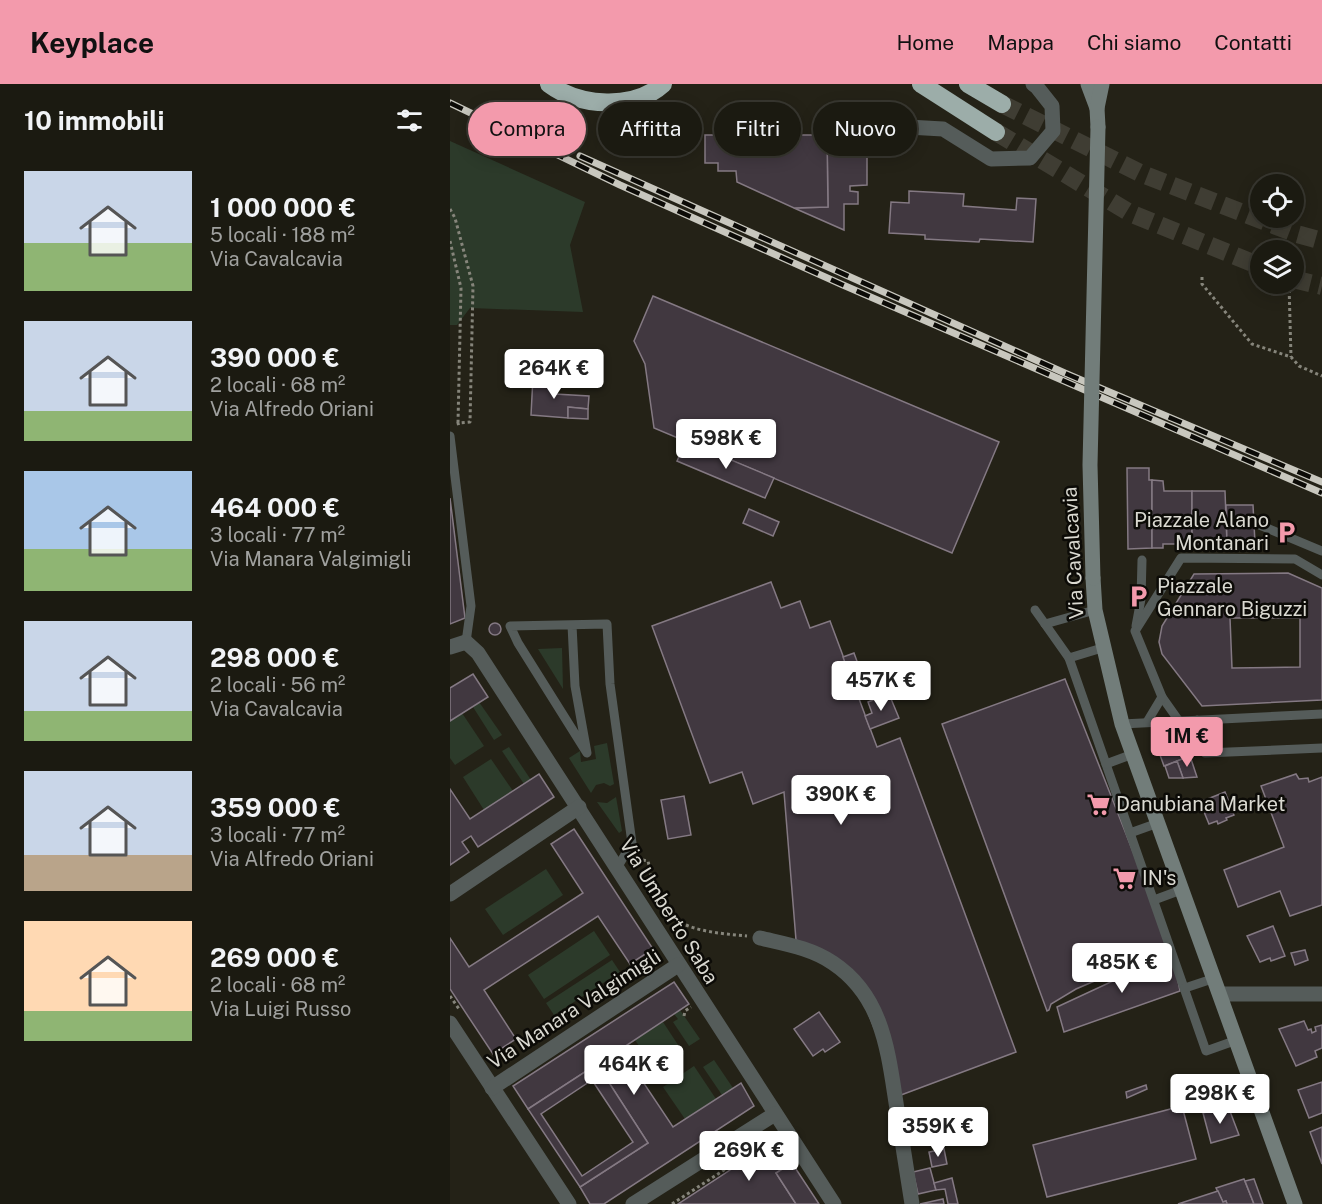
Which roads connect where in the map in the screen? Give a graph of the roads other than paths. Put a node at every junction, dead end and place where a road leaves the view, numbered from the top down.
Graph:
1 (549, 84) edge
2 (663, 84) edge
3 (968, 84) edge
4 (1033, 84) edge
5 (1088, 84) edge
6 (1102, 84) edge
7 (922, 85) edge
8 (1002, 104) tunnel mouth
9 (1097, 108) junction
10 (917, 128) edge
11 (996, 132) tunnel mouth
12 (455, 435) edge
13 (1257, 524) dead end
14 (1300, 542) junction
15 (1322, 551) edge
16 (1295, 559) junction
17 (1142, 560) dead end
18 (1322, 575) edge
19 (1035, 610) dead end
20 (1095, 610) junction
21 (1045, 624) junction
22 (572, 625) junction
23 (1135, 631) junction
24 (466, 642) junction
25 (450, 647) edge
26 (1102, 648) junction
27 (1069, 658) junction
28 (1162, 697) junction
29 (1322, 714) edge
30 (1197, 720) junction
31 (1179, 721) junction
32 (1147, 722) junction
33 (1122, 724) junction
34 (1322, 748) edge
35 (1133, 754) junction
36 (1106, 764) junction
37 (579, 807) junction
38 (1158, 823) junction
39 (1130, 833) junction
40 (621, 862) junction
41 (1181, 890) junction
42 (450, 894) edge
43 (1154, 900) junction
44 (760, 938) road end
45 (678, 965) junction
46 (1215, 978) junction
47 (1185, 988) junction
48 (1221, 994) junction
49 (1322, 994) edge
50 (456, 1019) edge
51 (1237, 1040) junction
52 (492, 1088) junction
53 (775, 1113) junction
54 (569, 1204) edge
55 (633, 1204) edge
56 (834, 1204) edge
57 (912, 1204) edge
58 (1295, 1204) edge

1 - 2 highway
3 - 8 highway
4 - 10 street
5 - 9 main road
6 - 9 main road, Via Cavalcavia
7 - 11 highway
9 - 20 main road, Via Cavalcavia, bridge
12 - 24 lane
13 - 14 lane
14 - 15 lane
14 - 16 lane
16 - 18 lane
16 - 23 lane
17 - 23 lane
19 - 21 lane
20 - 21 lane
20 - 26 main road, Via Cavalcavia
21 - 27 lane
22 - 22 lane
22 - 40 lane
23 - 28 lane
24 - 25 street
24 - 37 street, Via Umberto Saba
26 - 27 lane
26 - 33 main road, Via Cavalcavia
27 - 36 lane
28 - 31 lane
28 - 32 lane
29 - 30 lane
30 - 31 lane
30 - 34 lane
31 - 32 lane
32 - 33 lane
33 - 35 main road, Via Cavalcavia
35 - 36 lane
35 - 38 main road, Via Cavalcavia
36 - 39 lane
37 - 40 street, Via Umberto Saba
37 - 42 street
38 - 39 lane
38 - 41 main road, Via Cavalcavia
39 - 43 lane
40 - 45 street, Via Umberto Saba
41 - 43 lane
41 - 46 main road, Via Cavalcavia
43 - 47 lane
44 - 57 street
45 - 52 street, Via Manara Valgimigli
45 - 53 street, Via Umberto Saba
46 - 47 lane
46 - 48 main road, Via Cavalcavia
47 - 51 lane
48 - 49 street
48 - 51 main road, Via Cavalcavia
50 - 52 street
51 - 58 main road, Via Cavalcavia
52 - 54 street
53 - 55 street
53 - 56 street, Via Umberto Saba

